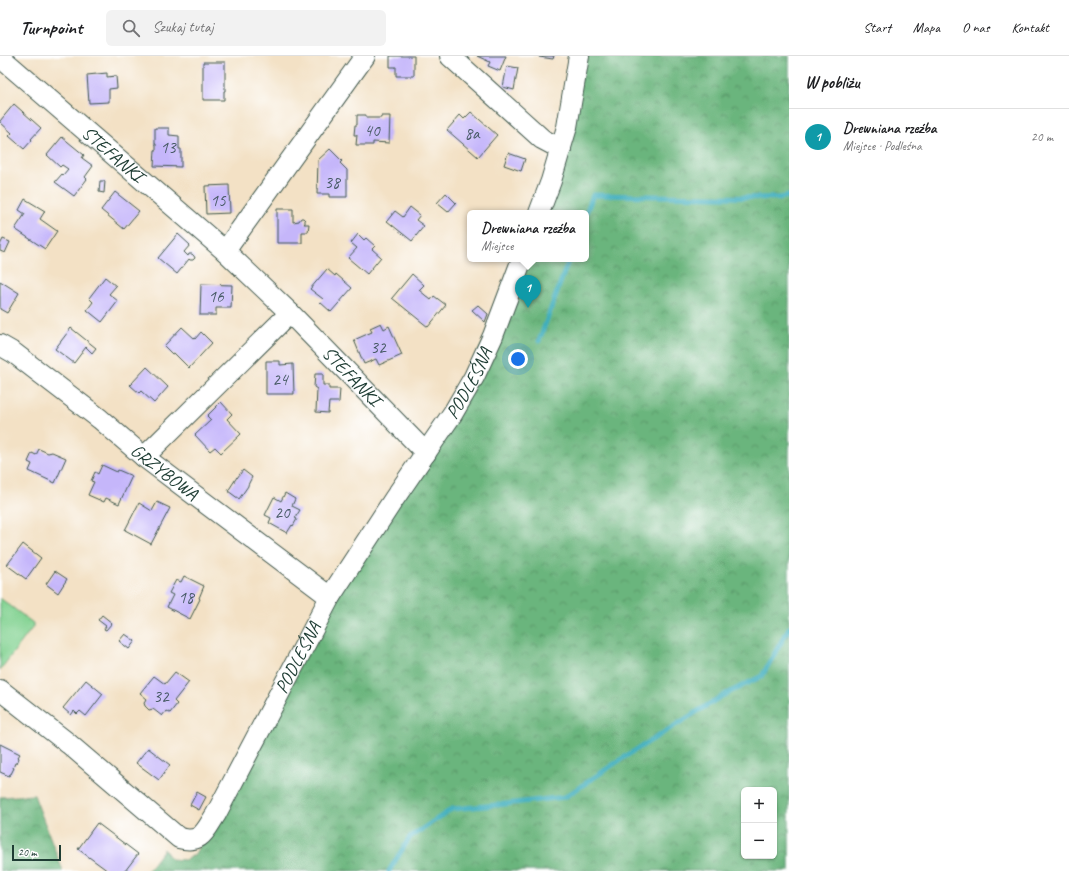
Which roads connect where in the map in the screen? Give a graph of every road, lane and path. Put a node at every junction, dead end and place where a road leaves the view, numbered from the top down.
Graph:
1 (366, 56) edge
2 (450, 56) edge
3 (578, 56) edge
4 (0, 57) edge
5 (561, 149) junction
6 (540, 210) edge
7 (225, 250) junction
8 (521, 262) edge
9 (290, 313) junction
10 (0, 345) edge
11 (426, 453) junction
12 (144, 457) junction
13 (330, 598) junction
14 (0, 690) edge

1 - 7 street
2 - 5 street
3 - 5 street
4 - 7 street, STEFANKI
5 - 6 street
7 - 9 street, STEFANKI
8 - 11 street, PODLEŚNA
9 - 11 street, STEFANKI
9 - 12 street
10 - 12 street, GRZYBOWA
11 - 13 street, PODLEŚNA
12 - 13 street, GRZYBOWA
13 - 14 street, PODLEŚNA

